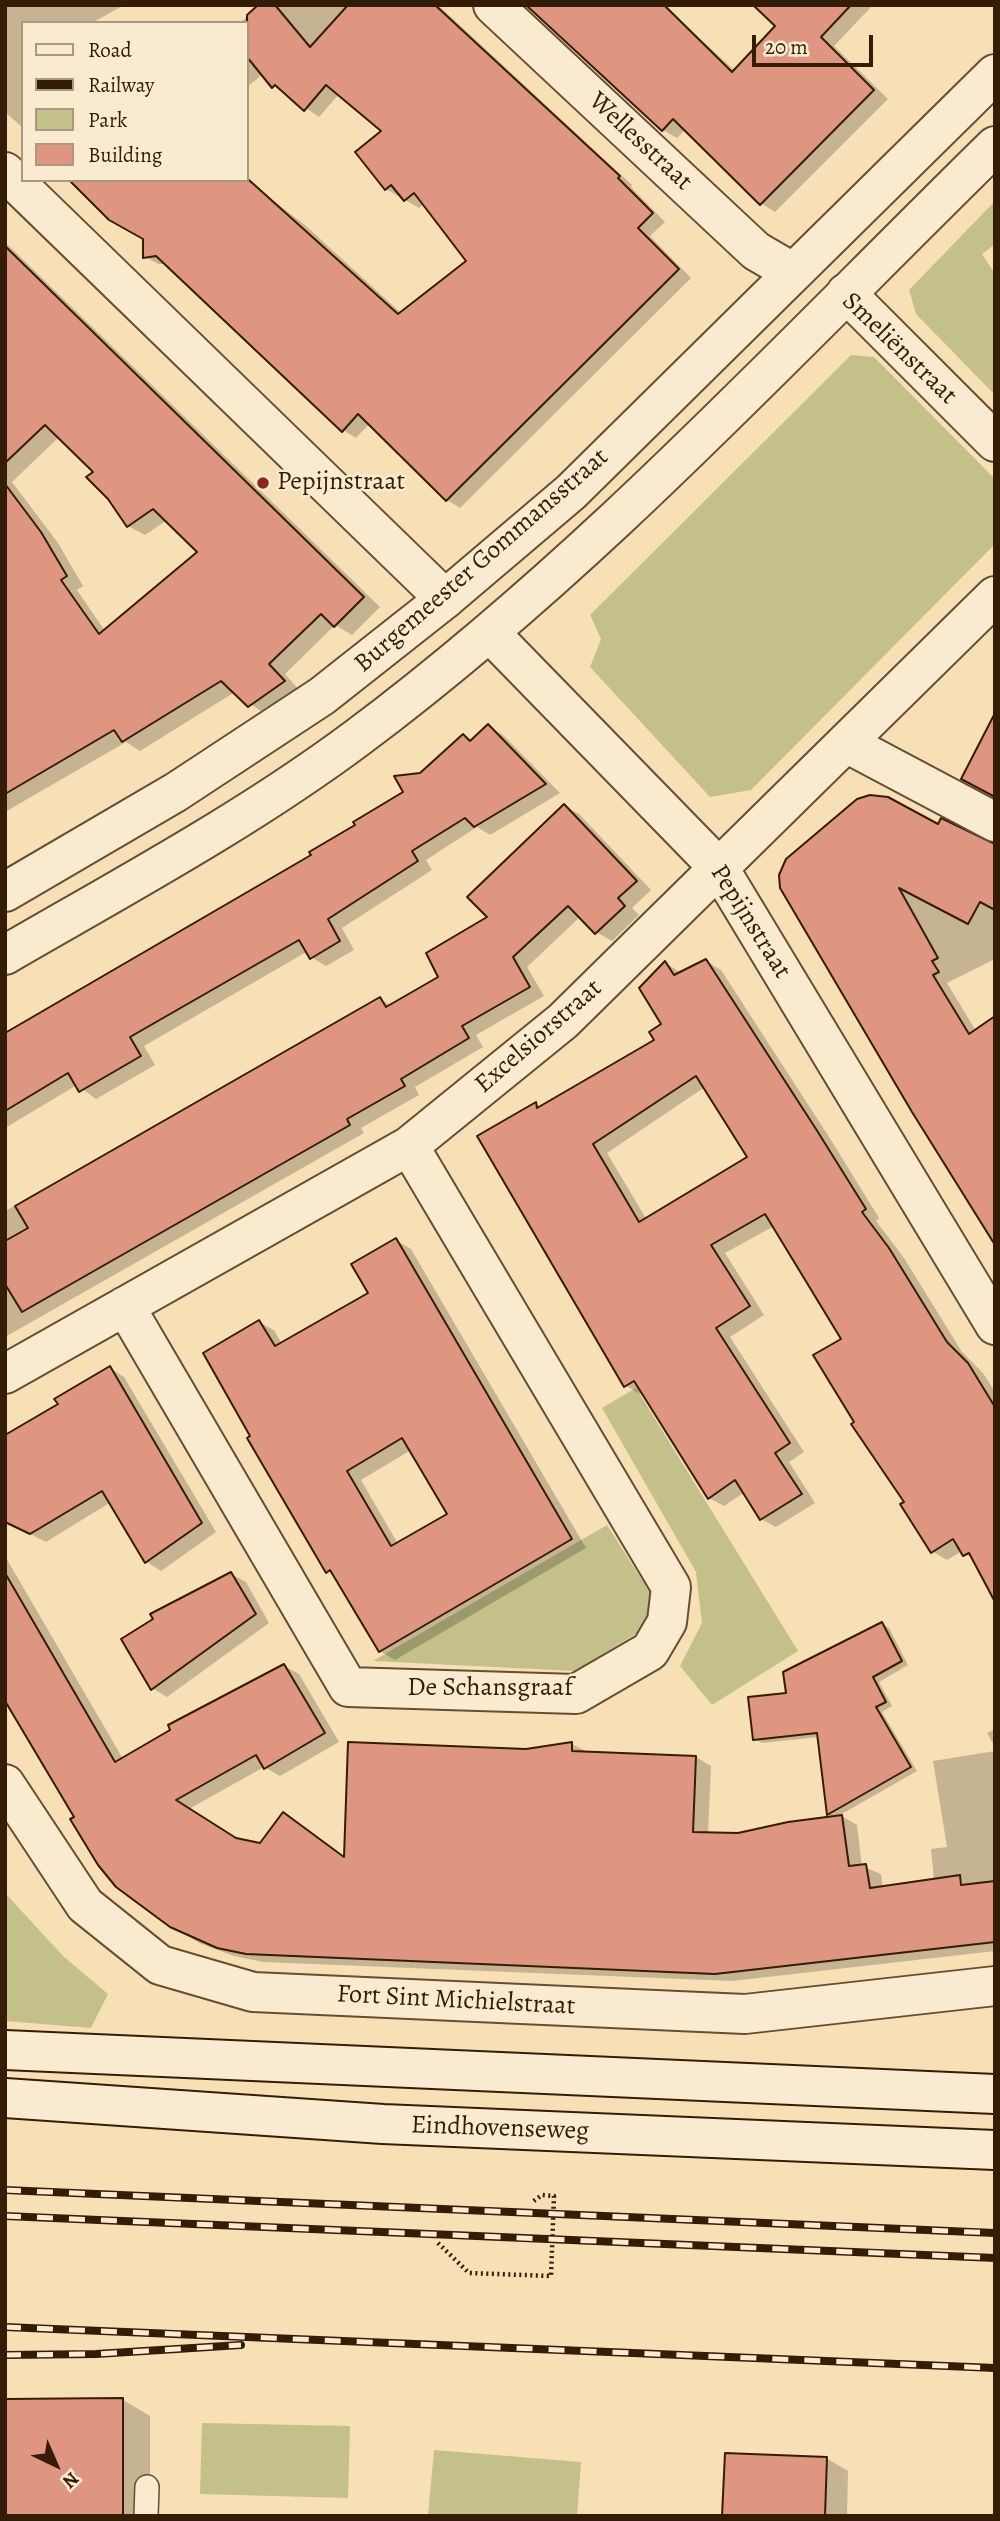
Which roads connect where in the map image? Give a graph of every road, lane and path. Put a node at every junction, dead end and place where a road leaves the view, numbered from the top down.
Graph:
1 (493, 5) edge
2 (995, 74) edge
3 (995, 146) edge
4 (5, 172) edge
5 (792, 271) junction
6 (846, 293) junction
7 (995, 442) edge
8 (995, 596) edge
9 (445, 599) junction
10 (490, 633) junction
11 (846, 743) junction
12 (995, 822) edge
13 (719, 868) junction
14 (5, 892) edge
15 (5, 955) edge
16 (409, 1146) junction
17 (125, 1306) junction
18 (995, 1325) edge
19 (5, 1374) edge
20 (5, 1784) edge
21 (995, 1986) edge
22 (5, 2050) edge
23 (995, 2094) edge
24 (5, 2098) edge
25 (995, 2150) edge
26 (531, 2203) dead end
27 (438, 2243) dead end
28 (147, 2487) dead end
29 (146, 2516) edge

1 - 5 street, Wellesstraat
2 - 5 street, Burgemeester Gommansstraat
3 - 6 street, Burgemeester Gommansstraat
4 - 9 street, Pepijnstraat
5 - 6 street, Smeliënstraat
5 - 9 street, Burgemeester Gommansstraat
6 - 7 street, Smeliënstraat
6 - 10 street, Burgemeester Gommansstraat
8 - 11 street, Excelsiorstraat
9 - 10 street, Pepijnstraat
9 - 14 street, Burgemeester Gommansstraat
10 - 13 street, Pepijnstraat
10 - 15 street, Burgemeester Gommansstraat
11 - 12 street
11 - 13 street, Excelsiorstraat
13 - 16 street, Excelsiorstraat
13 - 18 street, Pepijnstraat
16 - 17 street, Excelsiorstraat
16 - 17 street, De Schansgraaf
17 - 19 street, Excelsiorstraat
20 - 21 street, Fort Sint Michielstraat
22 - 23 street
24 - 25 street, Eindhovenseweg
26 - 27 path
28 - 29 lane

